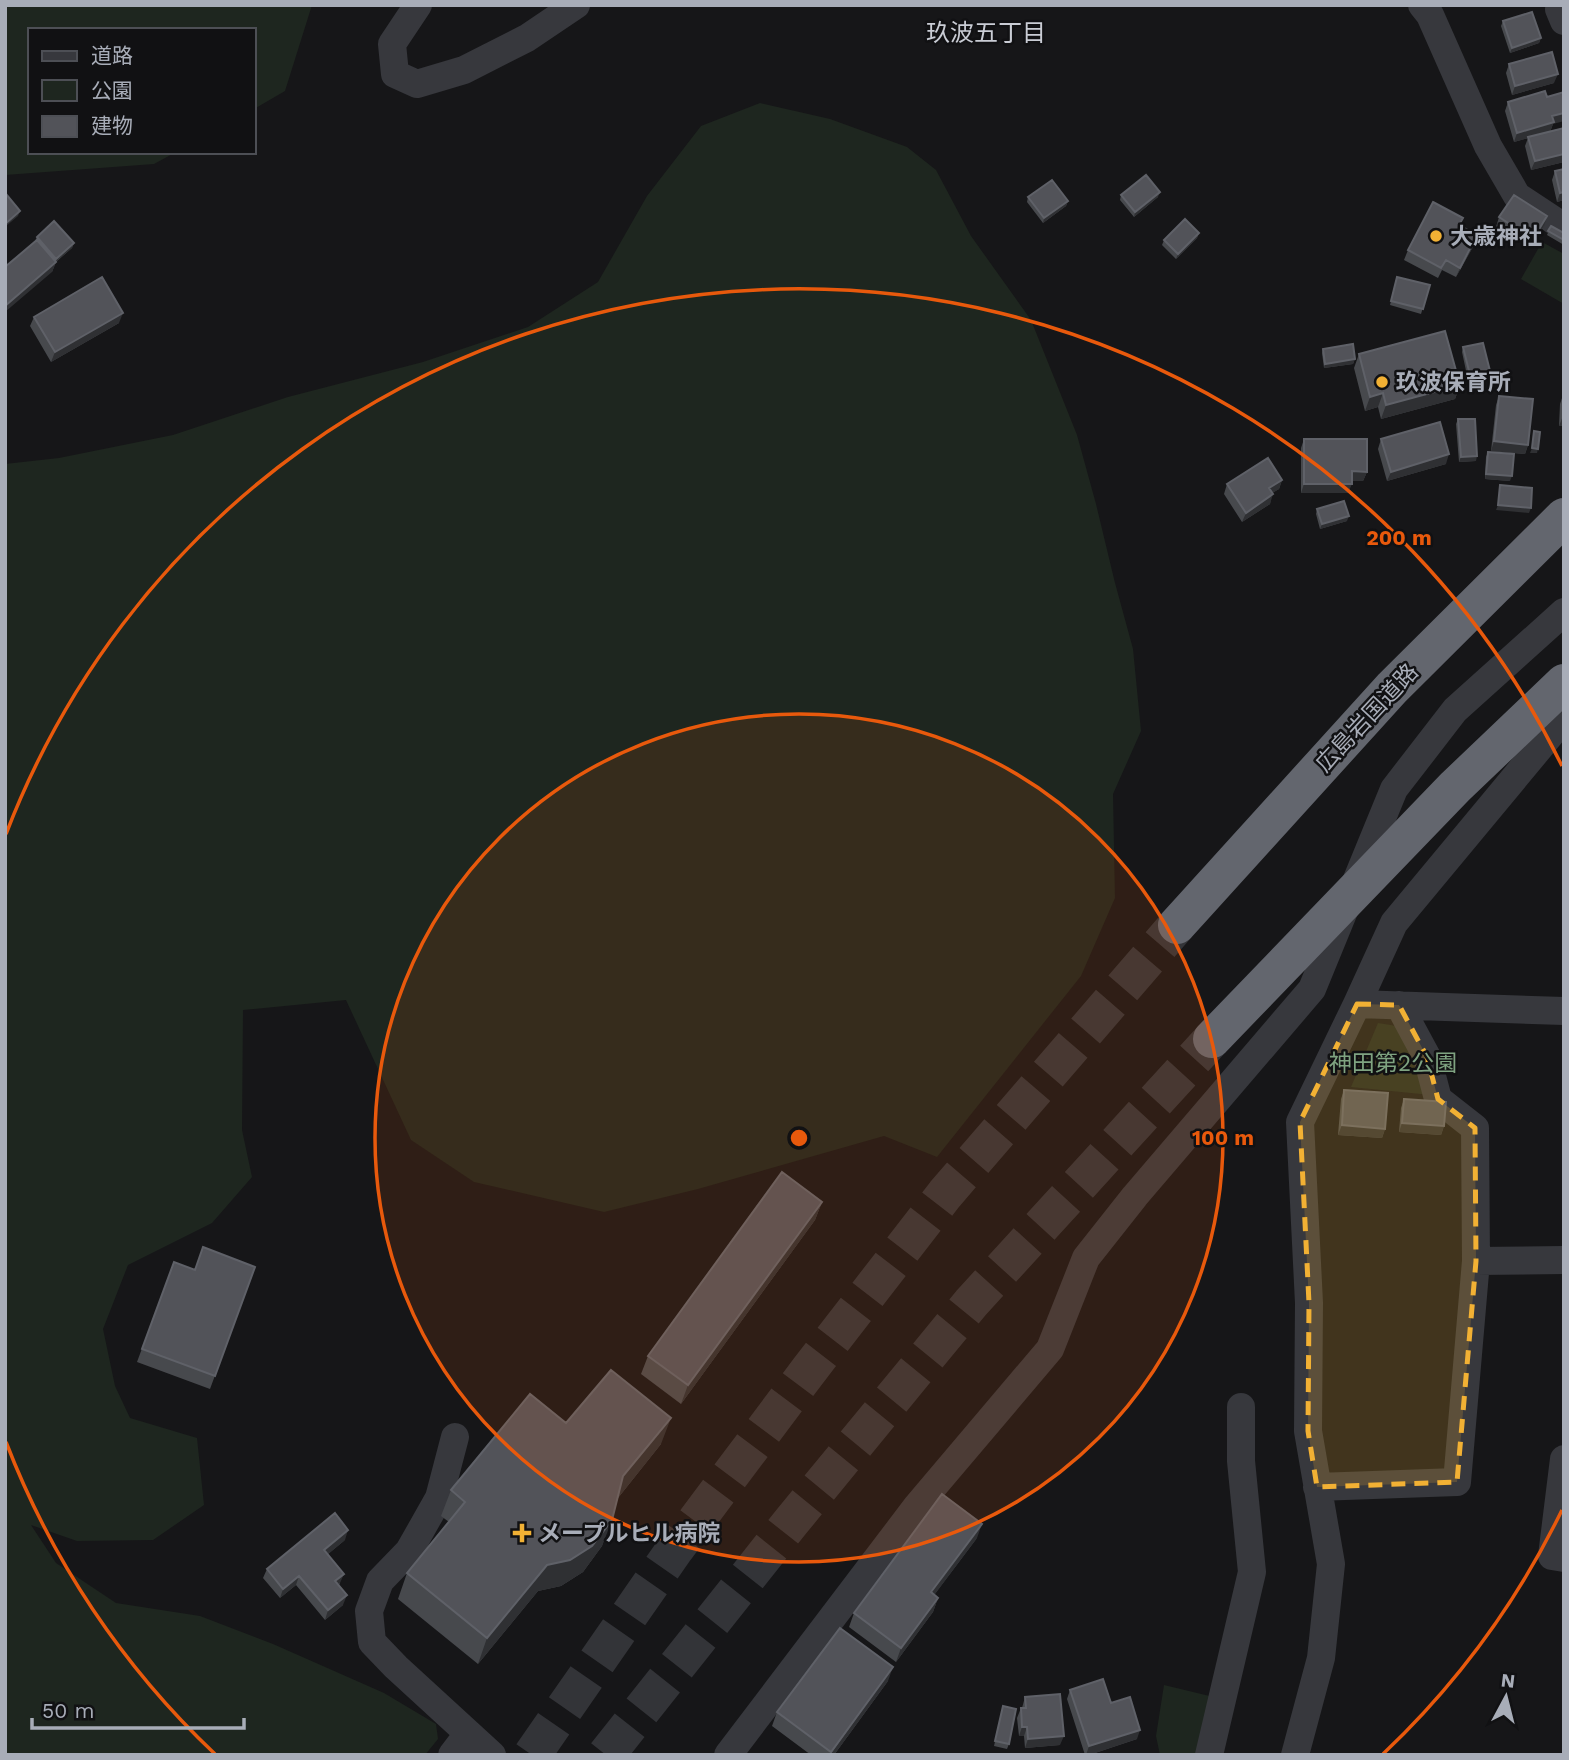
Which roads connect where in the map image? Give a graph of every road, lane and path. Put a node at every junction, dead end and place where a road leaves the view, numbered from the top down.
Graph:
1 (418, 5) edge
2 (576, 5) edge
3 (1422, 5) edge
4 (1564, 227) edge
5 (1564, 517) edge
6 (1564, 612) edge
7 (1564, 683) edge
8 (1564, 722) edge
9 (1177, 925) tunnel mouth
10 (1357, 1004) junction
11 (1399, 1005) junction
12 (1564, 1011) edge
13 (1212, 1039) tunnel mouth
14 (1564, 1260) edge
15 (1476, 1261) junction
16 (1241, 1407) dead end
17 (454, 1437) dead end
18 (1564, 1459) edge
19 (1317, 1487) junction
20 (1564, 1558) edge
21 (460, 1744) edge
22 (492, 1755) edge
23 (728, 1755) edge
24 (1209, 1755) edge
25 (1295, 1755) edge

1 - 2 street
3 - 4 street
5 - 9 highway, 広島岩国道路
6 - 23 street
7 - 13 highway, bridge
8 - 10 street
10 - 11 street
10 - 19 street
11 - 12 street
11 - 15 street
14 - 15 street
15 - 19 street
16 - 24 street
17 - 21 street
18 - 20 street
19 - 25 street
21 - 22 street

